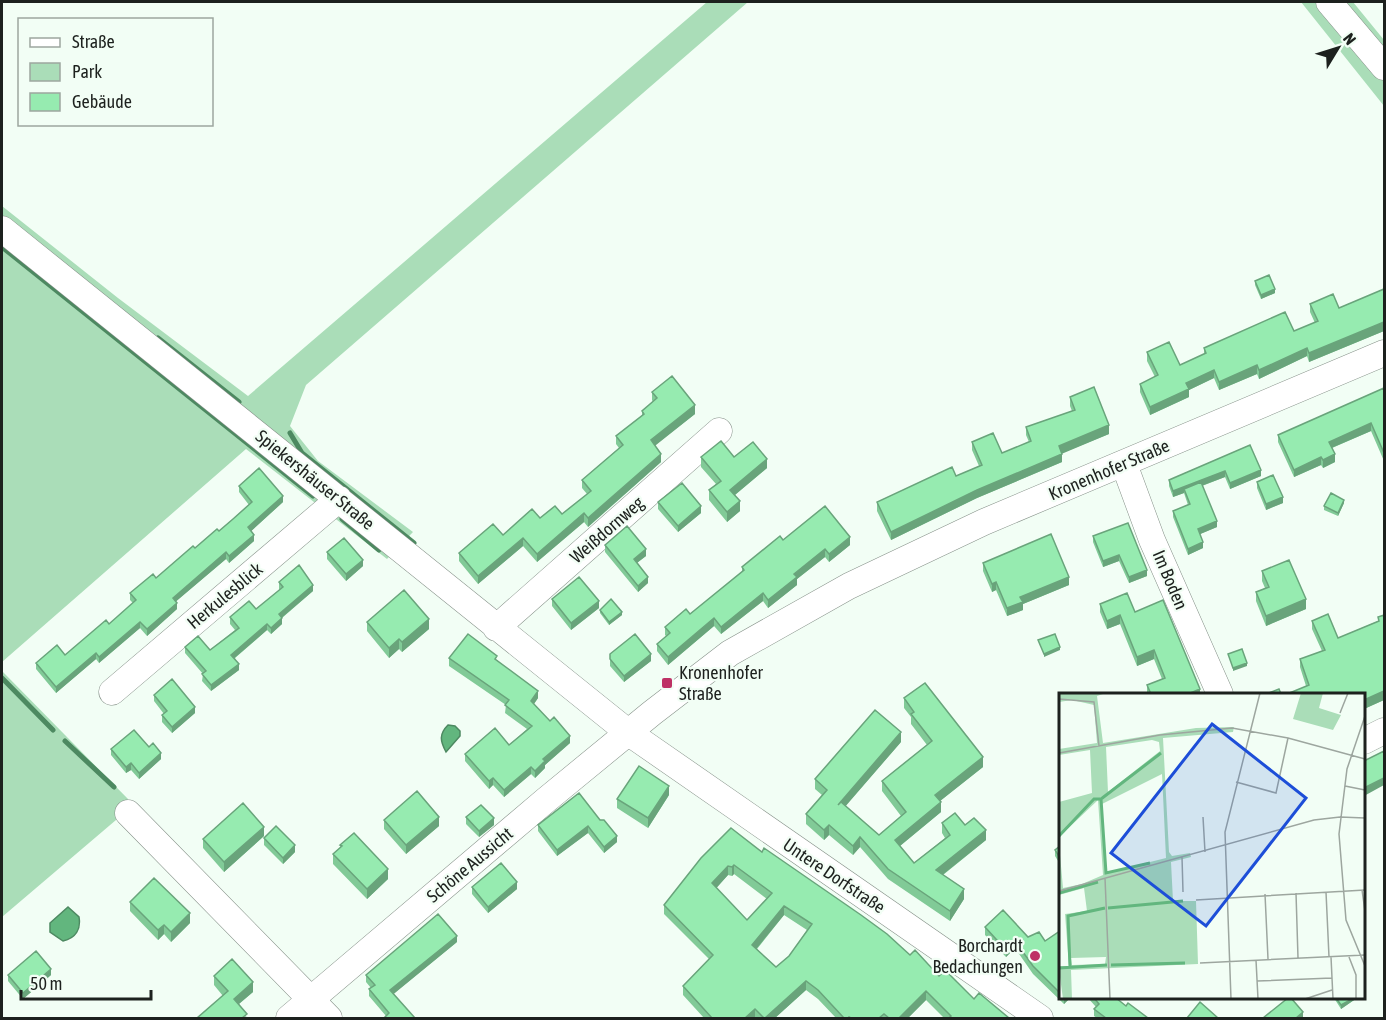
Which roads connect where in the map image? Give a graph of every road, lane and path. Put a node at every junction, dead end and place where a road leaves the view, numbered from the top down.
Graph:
1 (1329, 2) edge
2 (1384, 67) edge
3 (2, 229) edge
4 (1384, 353) edge
5 (719, 431) dead end
6 (1124, 464) junction
7 (339, 499) junction
8 (496, 628) junction
9 (112, 692) dead end
10 (1220, 693) edge
11 (1384, 731) edge
12 (628, 733) junction
13 (1365, 740) edge
14 (128, 813) dead end
15 (312, 999) junction
16 (289, 1018) edge
17 (329, 1018) edge
18 (1040, 1018) edge

1 - 2 street
3 - 7 street, Spiekershäuser Straße
4 - 6 street, Kronenhofer Straße
5 - 8 street, Weißdornweg
6 - 10 street, Im Boden
6 - 12 street, Kronenhofer Straße
7 - 8 street, Spiekershäuser Straße
7 - 9 street, Herkulesblick
8 - 12 street, Spiekershäuser Straße
11 - 13 street
12 - 15 street, Schöne Aussicht
12 - 18 street, Untere Dorfstraße
14 - 15 street
15 - 16 street, Schöne Aussicht
15 - 17 street

